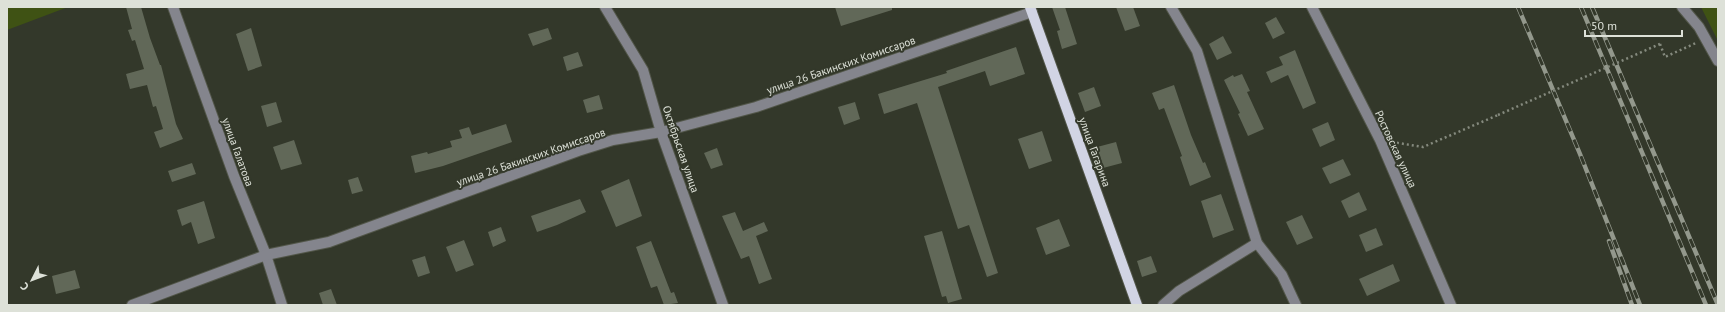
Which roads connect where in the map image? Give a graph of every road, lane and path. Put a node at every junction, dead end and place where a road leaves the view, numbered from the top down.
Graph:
1 (173, 7) edge
2 (606, 7) edge
3 (1171, 7) edge
4 (1312, 7) edge
5 (1682, 7) edge
6 (1031, 9) edge
7 (1706, 38) junction
8 (1718, 61) edge
9 (661, 132) junction
10 (1380, 140) junction
11 (1257, 243) junction
12 (266, 255) junction
13 (132, 305) edge
14 (282, 305) edge
15 (723, 305) edge
16 (1137, 305) edge
17 (1163, 305) edge
18 (1296, 305) edge
19 (1451, 305) edge

1 - 12 street, улица Галатова
2 - 9 street, Октябрьская улица
3 - 11 street
4 - 10 street, Ростовская улица
5 - 7 street
6 - 9 street, улица 26 Бакинских Комиссаров
6 - 16 main road, улица Гагарина
7 - 8 street
7 - 10 path, bridge
9 - 12 street, улица 26 Бакинских Комиссаров
9 - 15 street, Октябрьская улица
10 - 19 street, Ростовская улица
11 - 17 street
11 - 18 street
12 - 13 street, улица 26 Бакинских Комиссаров
12 - 14 street, улица Галатова

